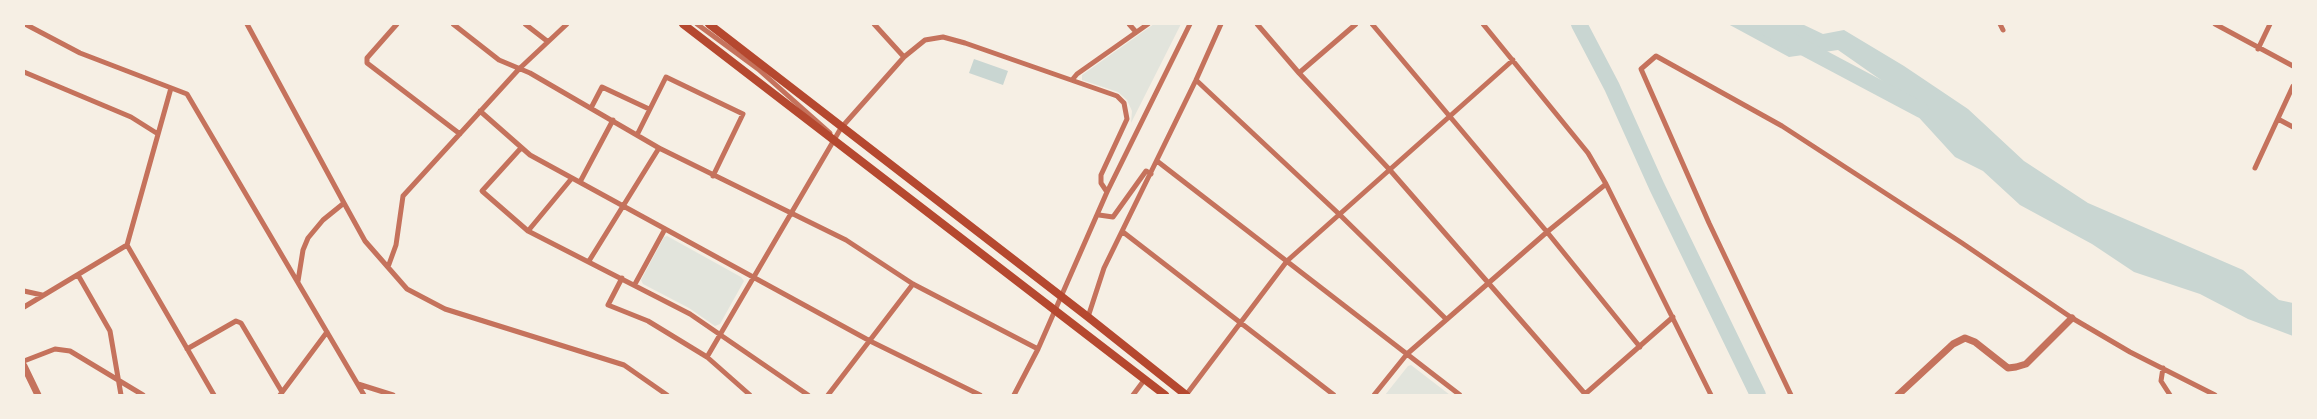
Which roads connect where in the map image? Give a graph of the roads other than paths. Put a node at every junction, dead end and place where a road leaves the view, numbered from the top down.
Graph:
1 (25, 24) edge
2 (247, 24) edge
3 (397, 24) edge
4 (453, 24) edge
5 (525, 24) edge
6 (567, 24) edge
7 (683, 24) edge
8 (697, 24) edge
9 (708, 24) edge
10 (874, 24) edge
11 (1129, 24) edge
12 (1148, 24) edge
13 (1190, 24) edge
14 (1220, 24) edge
15 (1257, 24) edge
16 (1356, 24) edge
17 (1372, 24) edge
18 (1484, 24) edge
19 (2000, 24) edge
20 (2215, 24) edge
21 (2270, 24) edge
22 (2003, 30) dead end
23 (1136, 32) junction
24 (546, 41) junction
25 (2258, 49) junction
26 (904, 57) junction
27 (1513, 60) junction
28 (2293, 66) edge
29 (519, 69) junction
30 (24, 72) edge
31 (1299, 73) junction
32 (1072, 80) junction
33 (1196, 80) junction
34 (2293, 86) edge
35 (171, 88) junction
36 (591, 108) junction
37 (649, 109) junction
38 (480, 111) junction
39 (1450, 115) junction
40 (2278, 119) junction
41 (613, 120) junction
42 (2293, 127) edge
43 (841, 128) junction
44 (158, 134) junction
45 (460, 134) junction
46 (637, 135) junction
47 (834, 138) junction
48 (521, 148) junction
49 (659, 148) junction
50 (1157, 161) junction
51 (2255, 168) dead end
52 (1389, 169) junction
53 (1151, 174) junction
54 (713, 176) junction
55 (572, 178) junction
56 (580, 182) junction
57 (1606, 184) junction
58 (1107, 191) junction
59 (344, 204) junction
60 (624, 206) junction
61 (789, 213) junction
62 (1339, 214) junction
63 (1099, 215) junction
64 (665, 229) junction
65 (528, 231) junction
66 (1123, 232) junction
67 (1547, 232) junction
68 (127, 245) junction
69 (589, 261) junction
70 (1287, 261) junction
71 (388, 267) junction
72 (78, 275) junction
73 (751, 277) junction
74 (622, 278) junction
75 (298, 282) junction
76 (1488, 282) junction
77 (635, 284) junction
78 (913, 284) junction
79 (24, 291) edge
80 (42, 296) junction
81 (1061, 297) junction
82 (24, 307) edge
83 (1056, 310) junction
84 (1088, 317) junction
85 (1673, 317) junction
86 (2072, 318) junction
87 (1446, 319) junction
88 (1240, 324) junction
89 (327, 332) junction
90 (719, 333) junction
91 (870, 341) junction
92 (1640, 347) junction
93 (187, 348) junction
94 (1038, 349) junction
95 (1406, 354) junction
96 (706, 358) junction
97 (24, 361) edge
98 (24, 366) edge
99 (2163, 368) junction
100 (1145, 379) junction
101 (119, 381) junction
102 (357, 383) junction
103 (281, 394) edge
104 (38, 395) edge
105 (121, 395) edge
106 (143, 395) edge
107 (214, 395) edge
108 (364, 395) edge
109 (393, 395) edge
110 (667, 395) edge
111 (750, 395) edge
112 (808, 395) edge
113 (828, 395) edge
114 (980, 395) edge
115 (1014, 395) edge
116 (1133, 395) edge
117 (1165, 395) edge
118 (1186, 395) edge
119 (1334, 395) edge
120 (1374, 395) edge
121 (1460, 395) edge
122 (1585, 395) edge
123 (1711, 395) edge
124 (1791, 395) edge
125 (1898, 395) edge
126 (2170, 395) edge
127 (2215, 395) edge

1 - 35 street
2 - 59 street
3 - 45 street
4 - 29 street
5 - 24 street
6 - 24 street
7 - 47 main road
8 - 47 street
9 - 43 main road
10 - 26 street
11 - 23 street
12 - 23 street
13 - 58 street
14 - 33 street
15 - 31 street
16 - 31 street
17 - 39 street
18 - 27 street
19 - 22 street
20 - 25 street
21 - 25 street
23 - 32 street
24 - 29 street
25 - 28 street
26 - 32 street
26 - 43 street
27 - 39 street
27 - 57 street
29 - 36 street
29 - 38 street
30 - 44 street
31 - 52 street
32 - 58 street
33 - 50 street
33 - 62 street
34 - 40 street
35 - 44 street
35 - 75 street
36 - 37 street
36 - 41 street
37 - 46 street
37 - 54 street
38 - 45 street
38 - 48 street
39 - 52 street
39 - 67 street
40 - 42 street
40 - 51 street
41 - 46 street
41 - 56 street
43 - 47 street
43 - 81 main road
44 - 68 street
45 - 71 street
46 - 49 street
47 - 61 street
47 - 83 main road
48 - 55 street
48 - 65 street
49 - 54 street
49 - 60 street
50 - 53 street
50 - 70 street
52 - 62 street
52 - 76 street
53 - 63 street
53 - 66 street
54 - 61 street
55 - 56 street
55 - 65 street
56 - 60 street
57 - 67 street
57 - 85 street
58 - 63 street
59 - 71 street
59 - 75 street
60 - 64 street
60 - 69 street
61 - 73 street
61 - 78 street
62 - 70 street
62 - 87 street
63 - 81 street
64 - 73 street
64 - 77 street
65 - 69 street
66 - 84 street
66 - 88 street
67 - 76 street
67 - 92 street
68 - 72 street
68 - 93 street
69 - 74 street
70 - 88 street
70 - 95 street
71 - 110 street
72 - 80 street
72 - 101 street
73 - 90 street
73 - 91 street
74 - 77 street
74 - 96 street
75 - 89 street
76 - 87 street
76 - 122 street
77 - 90 street
78 - 91 street
78 - 94 street
79 - 80 street
80 - 82 street
81 - 83 street
81 - 84 main road
83 - 94 street
83 - 100 main road
84 - 118 main road
85 - 92 street
85 - 123 street
86 - 99 street
86 - 124 street
86 - 125 street
87 - 95 street
88 - 118 street
88 - 119 street
89 - 102 street
89 - 103 street
90 - 96 street
90 - 112 street
91 - 113 street
91 - 114 street
92 - 122 street
93 - 103 street
93 - 107 street
94 - 115 street
95 - 120 street
95 - 121 street
96 - 111 street
97 - 101 street
98 - 104 street
99 - 126 street
99 - 127 street
100 - 116 street
100 - 117 main road
101 - 105 street
101 - 106 street
102 - 108 street
102 - 109 street

